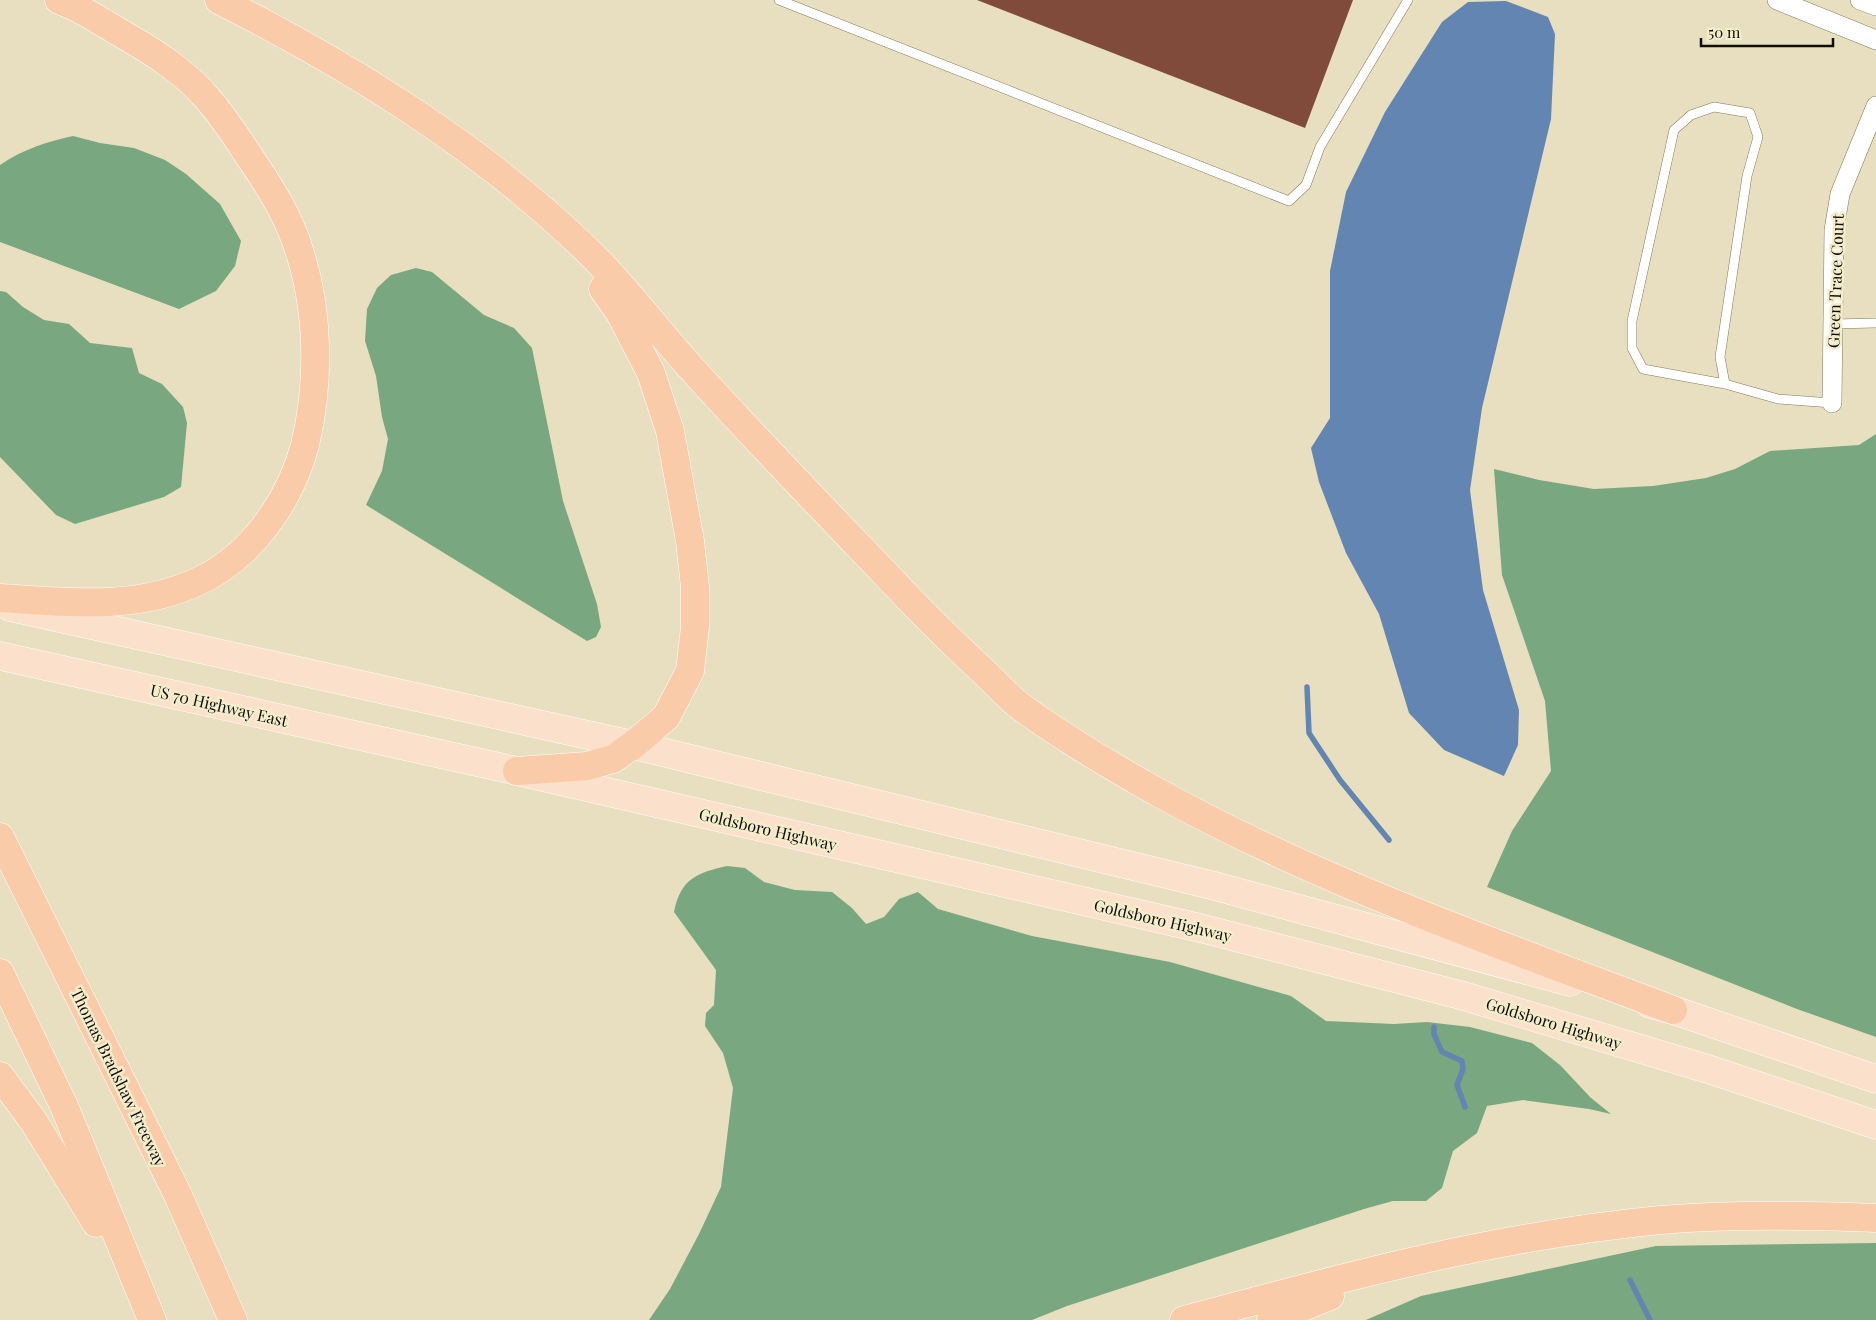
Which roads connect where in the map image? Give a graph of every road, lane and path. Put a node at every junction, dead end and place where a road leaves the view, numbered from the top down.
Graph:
1 (59, 0) edge
2 (219, 0) edge
3 (779, 0) edge
4 (1408, 0) edge
5 (1778, 0) edge
6 (1860, 0) edge
7 (1876, 6) edge
8 (1876, 40) edge
9 (1876, 106) edge
10 (541, 206) junction
11 (1876, 323) edge
12 (1833, 324) junction
13 (1725, 384) junction
14 (1832, 403) joint
15 (0, 598) edge
16 (0, 604) edge
17 (0, 656) edge
18 (634, 745) junction
19 (517, 771) junction
20 (0, 837) edge
21 (0, 973) edge
22 (1673, 1010) junction
23 (0, 1076) edge
24 (1876, 1079) edge
25 (1876, 1125) edge
26 (1876, 1218) edge
27 (1419, 1261) junction
28 (150, 1316) edge
29 (233, 1320) edge
30 (1184, 1320) edge
31 (1271, 1320) edge

1 - 15 highway
2 - 10 highway
3 - 4 lane
5 - 8 street
6 - 7 street
9 - 12 street, Green Trace Court
10 - 18 highway
10 - 22 highway
11 - 12 lane
12 - 14 street, Green Trace Court
13 - 13 lane
13 - 14 lane
16 - 18 main road
17 - 19 main road, Goldsboro Highway
18 - 19 highway
18 - 22 main road
19 - 25 main road, Goldsboro Highway
20 - 29 highway, Thomas Bradshaw Freeway
21 - 28 highway
22 - 24 main road
23 - 28 highway
26 - 27 highway
27 - 30 highway
27 - 31 highway

